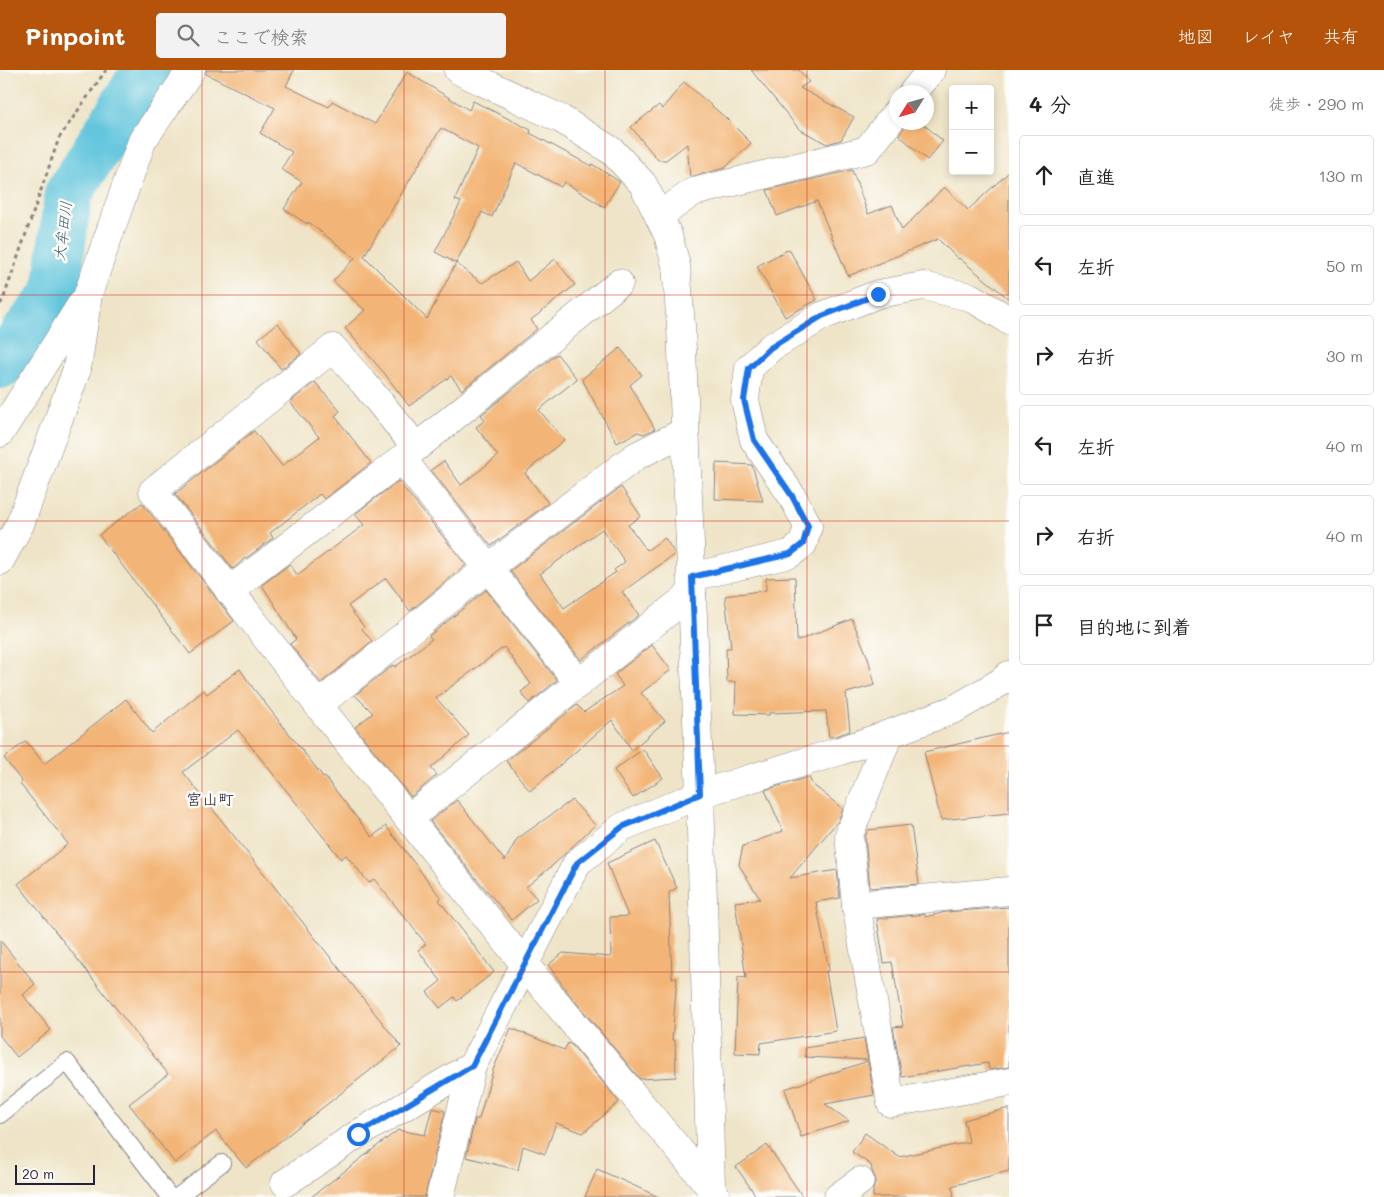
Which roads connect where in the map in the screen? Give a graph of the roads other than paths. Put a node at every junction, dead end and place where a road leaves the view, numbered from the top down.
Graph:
1 (192, 70) edge
2 (458, 70) edge
3 (930, 70) edge
4 (918, 85) edge
5 (889, 122) edge
6 (659, 216) junction
7 (619, 283) dead end
8 (88, 294) junction
9 (1009, 321) edge
10 (684, 432) junction
11 (0, 433) edge
12 (409, 453) junction
13 (0, 561) edge
14 (488, 568) junction
15 (692, 585) junction
16 (229, 591) junction
17 (1009, 675) edge
18 (579, 683) junction
19 (318, 705) junction
20 (889, 734) junction
21 (700, 794) junction
22 (409, 818) junction
23 (1009, 891) edge
24 (856, 905) junction
25 (525, 965) junction
26 (472, 1066) junction
27 (1009, 1082) edge
28 (0, 1115) edge
29 (222, 1163) dead end
30 (860, 1181) dead end
31 (285, 1183) dead end
32 (714, 1193) edge
33 (170, 1197) edge
34 (177, 1197) edge
35 (440, 1197) edge
36 (838, 1197) edge

1 - 8 street
2 - 6 street
3 - 4 street
5 - 6 street
6 - 10 street
7 - 12 street
8 - 11 street
8 - 13 street
9 - 15 street
10 - 14 street
10 - 15 street
12 - 14 street
12 - 16 street
12 - 16 street
14 - 18 street
14 - 19 street
15 - 18 street
15 - 21 street
16 - 19 street
17 - 20 street
18 - 22 street
19 - 22 street
20 - 21 street
20 - 24 street
21 - 25 street
21 - 32 street
22 - 25 street
23 - 24 street
24 - 27 street
25 - 26 street
25 - 32 street
26 - 31 street
26 - 35 street
28 - 33 lane
29 - 34 lane
30 - 36 street

